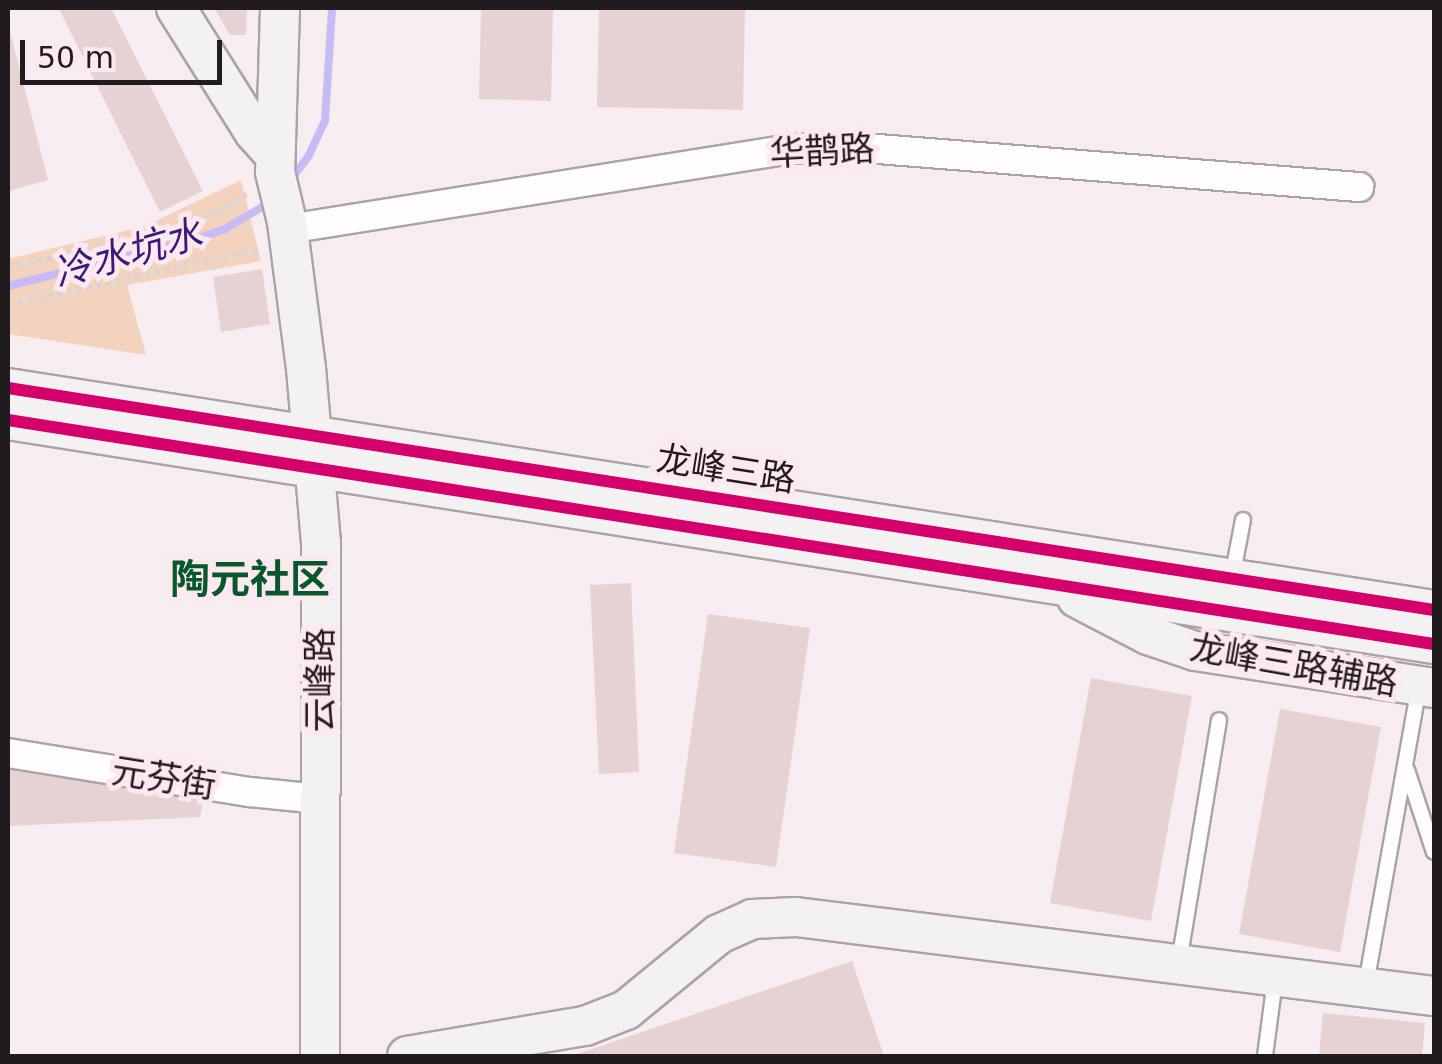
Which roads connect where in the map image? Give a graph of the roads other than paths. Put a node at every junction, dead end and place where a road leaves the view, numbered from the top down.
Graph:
1 (176, 8) edge
2 (280, 8) edge
3 (1360, 188) dead end
4 (274, 199) junction
5 (8, 388) edge
6 (8, 420) edge
7 (314, 452) junction
8 (696, 512) junction
9 (1243, 520) dead end
10 (1232, 578) junction
11 (1048, 582) junction
12 (1434, 610) edge
13 (1434, 644) edge
14 (1427, 687) edge
15 (1219, 720) dead end
16 (8, 753) edge
17 (1405, 765) junction
18 (320, 799) junction
19 (1434, 852) edge
20 (1179, 962) junction
21 (1276, 974) junction
22 (1366, 985) junction
23 (1434, 996) edge
24 (320, 1056) edge
25 (406, 1056) edge
26 (1264, 1056) edge

1 - 4 street
2 - 4 street, 云峰路
3 - 4 street, 华鹊路
4 - 7 street, 云峰路
5 - 7 street, 龙峰三路
6 - 7 street, 龙峰三路
7 - 8 street, 龙峰三路
7 - 18 street, 云峰路
8 - 10 street, 龙峰三路
8 - 11 street, 龙峰三路
9 - 10 lane
10 - 12 street, 龙峰三路
11 - 13 street, 龙峰三路
11 - 14 street, 龙峰三路辅路
14 - 17 lane
15 - 20 lane
16 - 18 street, 元芬街
17 - 19 lane
17 - 22 lane
18 - 24 street, 云峰路
20 - 21 street
20 - 25 street
21 - 22 street
21 - 26 lane
22 - 23 street

